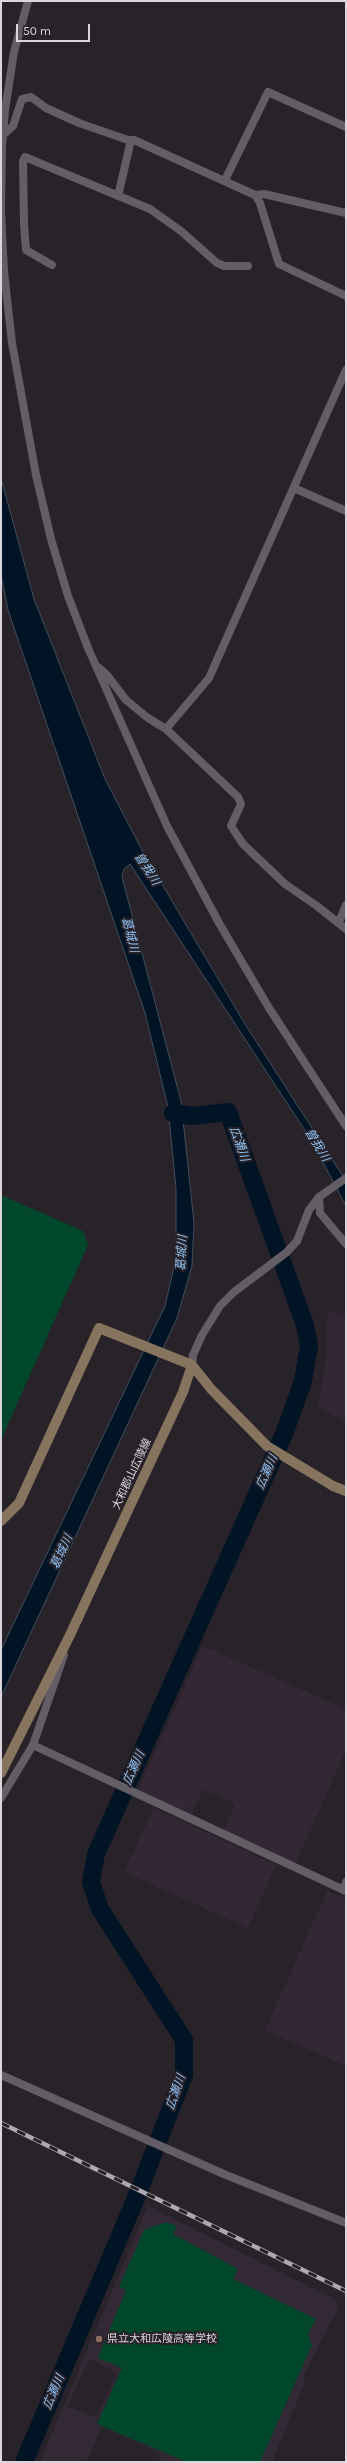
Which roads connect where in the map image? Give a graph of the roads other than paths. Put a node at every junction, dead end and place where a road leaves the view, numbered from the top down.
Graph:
1 (28, 1) edge
2 (346, 127) edge
3 (3, 134) junction
4 (131, 140) junction
5 (225, 180) junction
6 (255, 195) junction
7 (118, 196) junction
8 (346, 213) edge
9 (52, 265) dead end
10 (248, 266) dead end
11 (346, 296) edge
12 (346, 370) edge
13 (294, 488) junction
14 (346, 511) edge
15 (97, 666) junction
16 (166, 729) junction
17 (346, 904) edge
18 (339, 922) junction
19 (346, 929) edge
20 (346, 1126) edge
21 (346, 1178) edge
22 (319, 1197) junction
23 (346, 1244) edge
24 (192, 1364) junction
25 (346, 1491) edge
26 (1, 1521) edge
27 (70, 1636) junction
28 (33, 1745) junction
29 (1, 1773) edge
30 (1, 1798) edge
31 (345, 1888) edge
32 (1, 2075) edge
33 (346, 2223) edge

1 - 3 street
2 - 5 street
3 - 4 street
3 - 15 street
4 - 5 street
4 - 7 street
5 - 6 street
6 - 8 street
6 - 11 street
7 - 9 street
7 - 10 street
12 - 13 street
13 - 14 street
13 - 16 street
15 - 16 street
15 - 20 street
16 - 18 street
17 - 18 street
18 - 19 street
21 - 22 street
22 - 23 street
22 - 24 street
24 - 25 main road
24 - 26 main road
24 - 27 main road, 大和郡山広陵線
27 - 28 street
27 - 29 main road, 大和郡山広陵線
28 - 30 street
28 - 31 street
32 - 33 street

